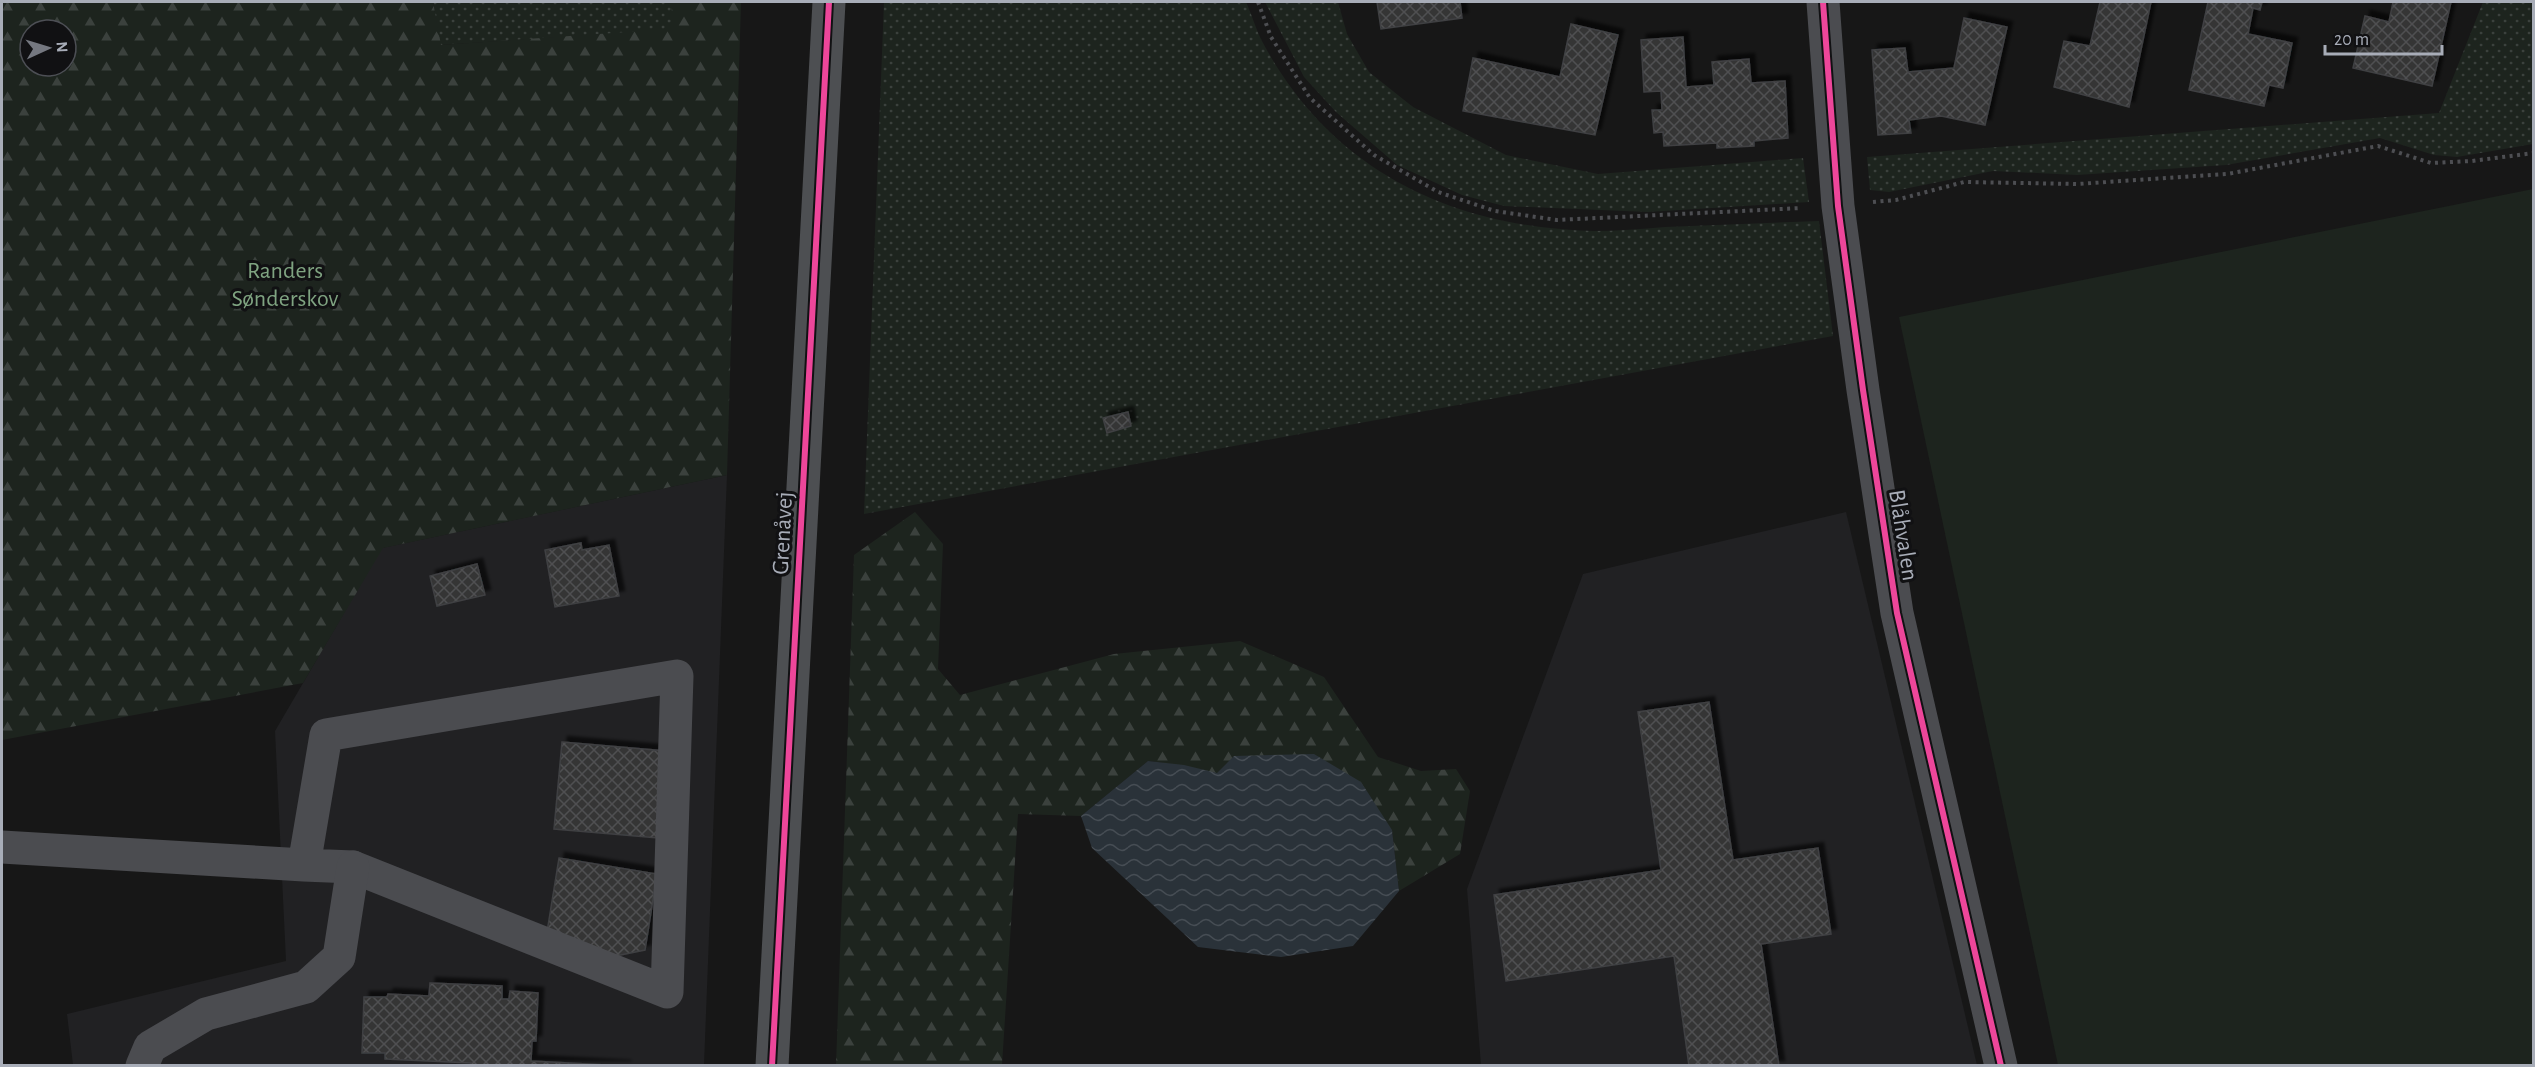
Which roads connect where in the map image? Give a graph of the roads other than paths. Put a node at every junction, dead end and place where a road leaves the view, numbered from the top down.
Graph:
1 (829, 2) edge
2 (1823, 2) edge
3 (2, 847) edge
4 (304, 865) junction
5 (353, 867) junction
6 (142, 1065) edge
7 (772, 1065) edge
8 (2001, 1065) edge

1 - 7 main road, Grenåvej
2 - 8 street, Blåhvalen
3 - 4 street
4 - 5 street
4 - 5 street
5 - 6 street

